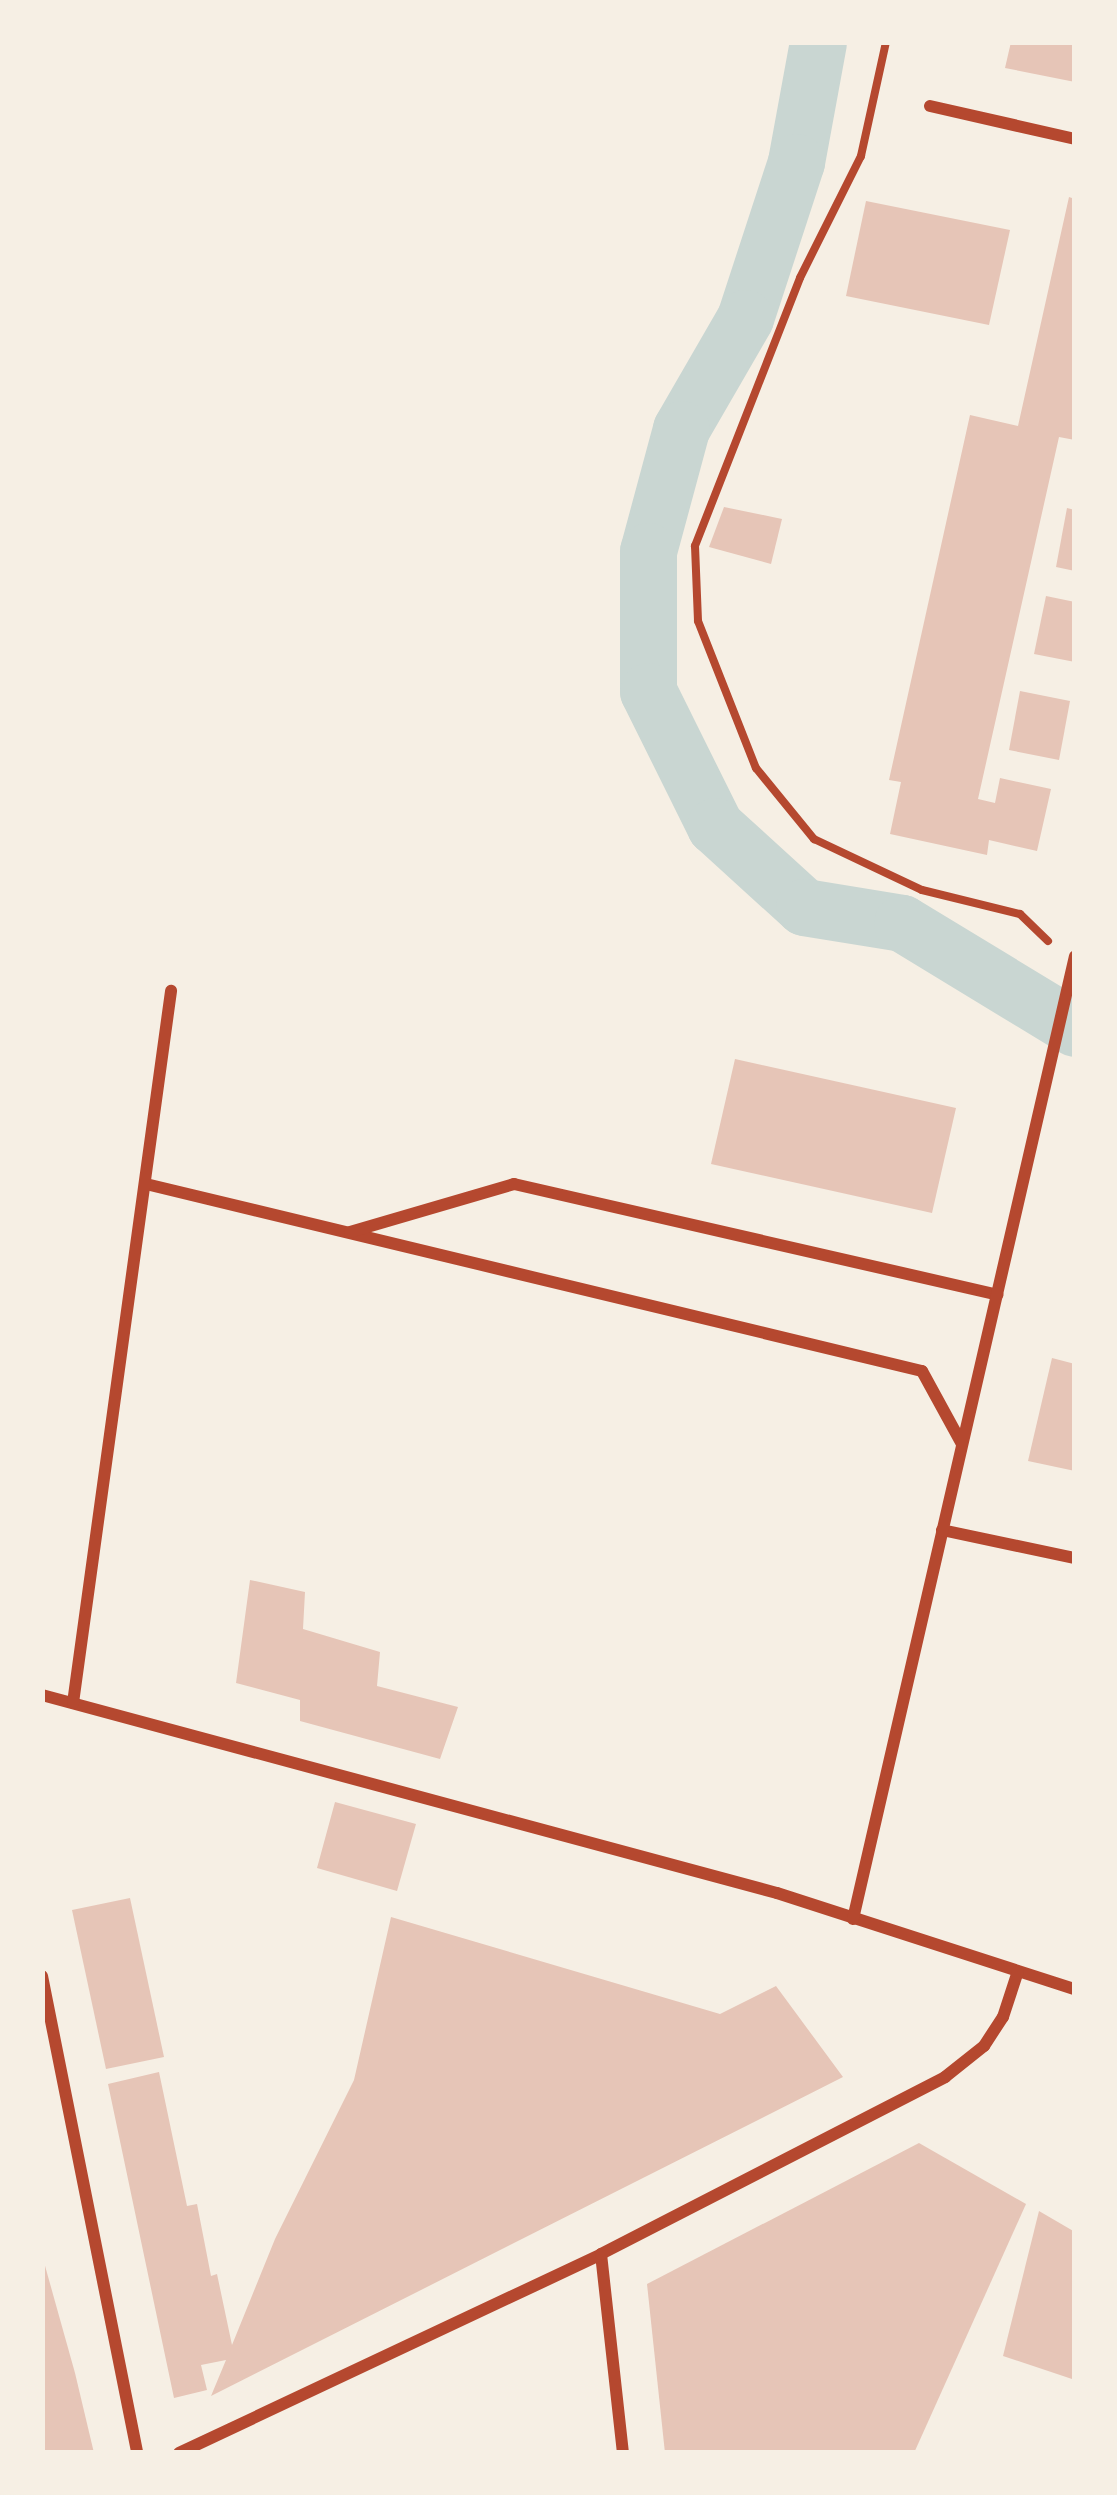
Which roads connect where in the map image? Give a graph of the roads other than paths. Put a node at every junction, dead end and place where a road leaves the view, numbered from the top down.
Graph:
1 (930, 106) dead end
2 (1075, 140) edge
3 (1070, 958) edge
4 (171, 991) dead end
5 (146, 1184) junction
6 (349, 1232) junction
7 (998, 1295) junction
8 (962, 1444) junction
9 (942, 1530) junction
10 (1075, 1558) edge
11 (42, 1695) edge
12 (74, 1703) junction
13 (854, 1919) junction
14 (1018, 1971) junction
15 (42, 1976) edge
16 (1075, 1989) edge
17 (601, 2254) junction
18 (137, 2453) edge
19 (179, 2453) edge
20 (623, 2453) edge

1 - 2 street
3 - 7 street
4 - 5 street
5 - 6 street
5 - 12 street
6 - 7 street
6 - 8 street
7 - 8 street
8 - 9 street
9 - 10 street
9 - 13 street
11 - 12 street
12 - 13 street
13 - 14 street
14 - 16 street
14 - 17 street
15 - 18 street
17 - 19 street
17 - 20 street

